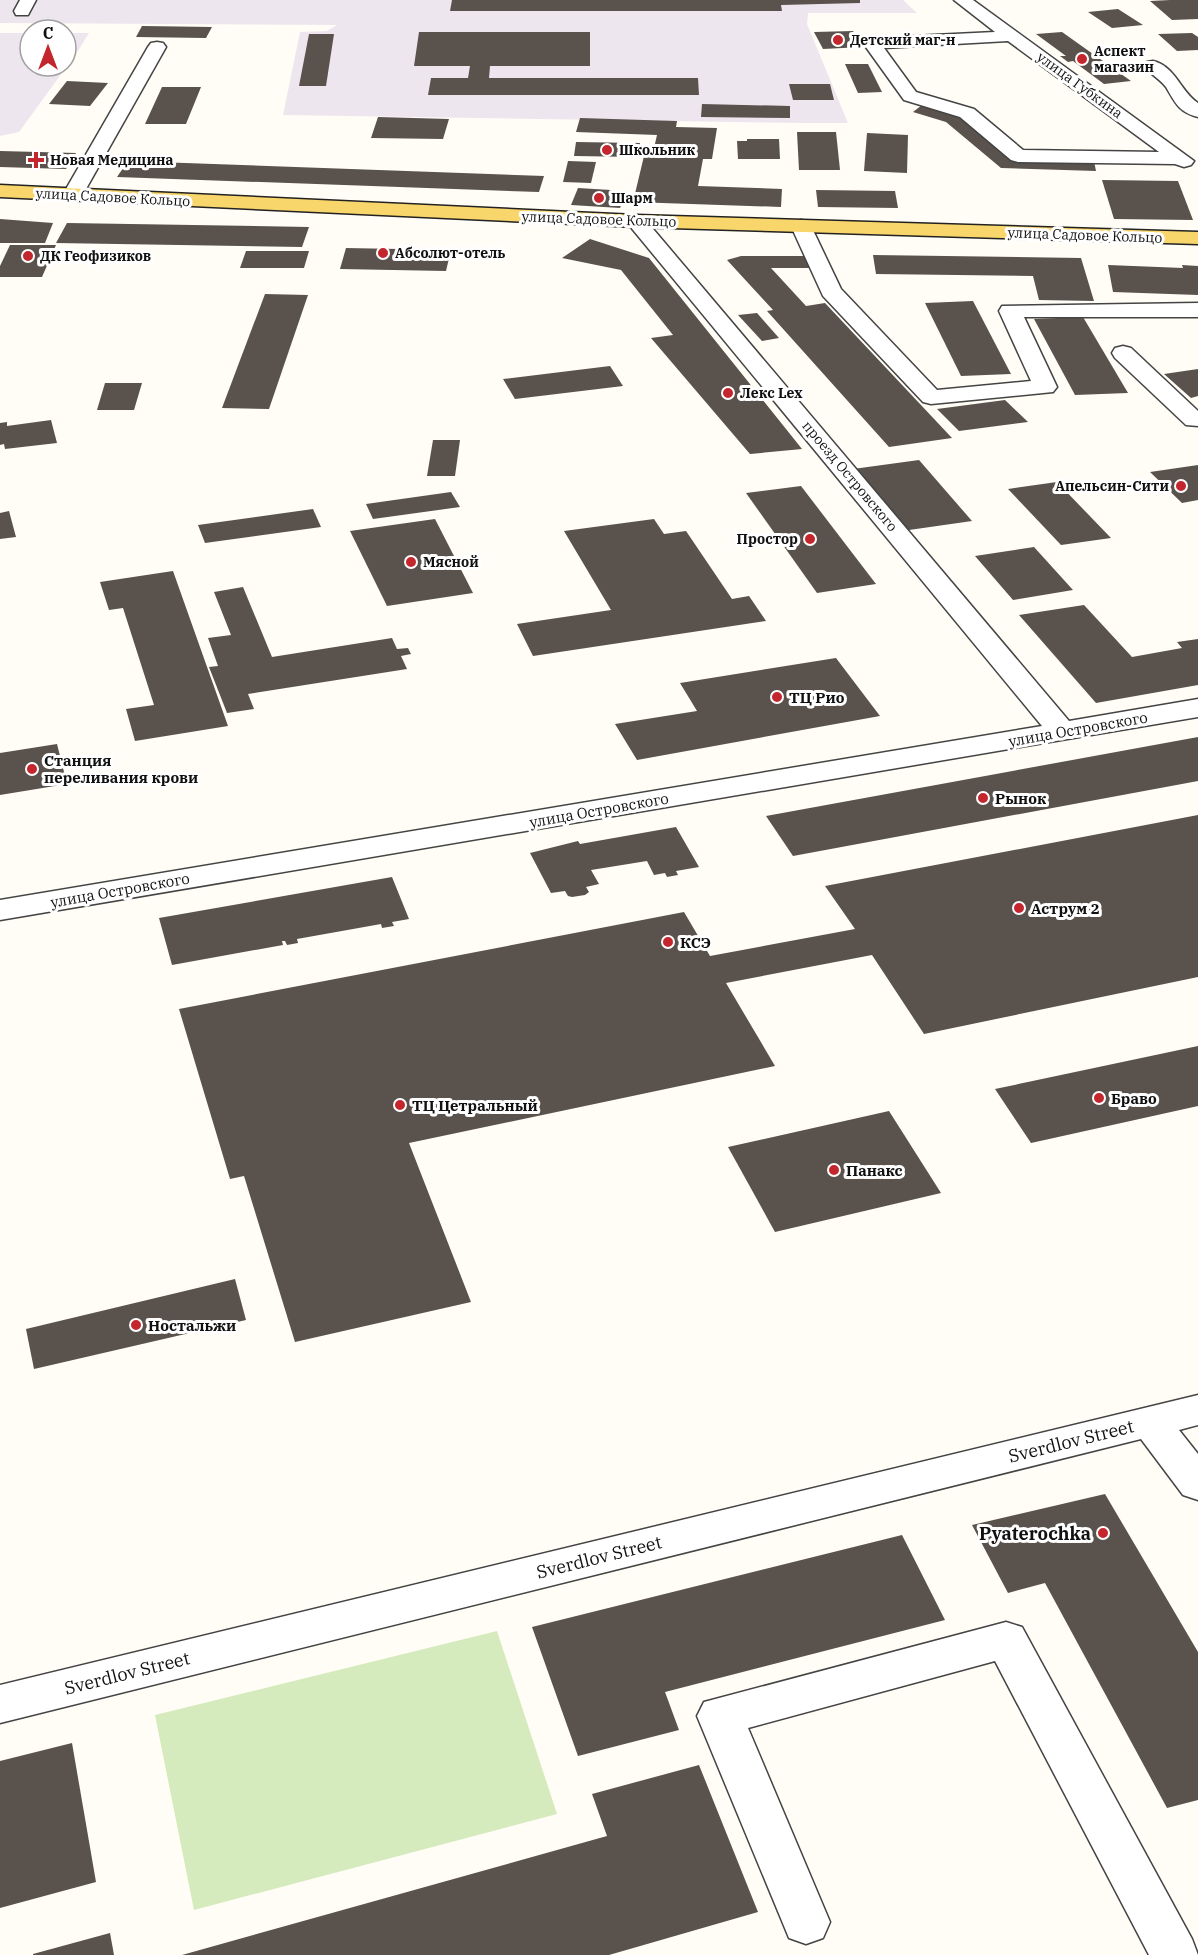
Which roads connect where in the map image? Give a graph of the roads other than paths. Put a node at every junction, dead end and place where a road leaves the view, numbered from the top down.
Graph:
1 (962, 0) edge
2 (1012, 36) junction
3 (157, 47) dead end
4 (1153, 66) dead end
5 (1166, 123) dead end
6 (1135, 124) junction
7 (1193, 124) edge
8 (1154, 138) junction
9 (1180, 158) junction
10 (1198, 171) edge
11 (0, 191) edge
12 (72, 196) junction
13 (636, 221) junction
14 (801, 226) junction
15 (1198, 238) edge
16 (1198, 310) edge
17 (1123, 353) dead end
18 (1194, 420) dead end
19 (1198, 708) edge
20 (1063, 732) junction
21 (0, 910) edge
22 (1198, 1410) edge
23 (1150, 1421) junction
24 (1198, 1484) edge
25 (0, 1704) edge
26 (806, 1922) dead end
27 (1175, 1955) edge

1 - 2 street, улица Губкина
2 - 6 street, улица Губкина
2 - 9 street
3 - 12 street
4 - 7 street
5 - 6 street
6 - 8 street, улица Губкина
7 - 8 street
8 - 9 street, улица Губкина
9 - 10 street, улица Губкина
11 - 12 main road, улица Садовое Кольцо
12 - 13 main road, улица Садовое Кольцо
13 - 14 main road, улица Садовое Кольцо
13 - 20 street, проезд Островского
14 - 15 main road, улица Садовое Кольцо
14 - 16 street
17 - 18 street
19 - 20 street, улица Островского
20 - 21 street, улица Островского
22 - 23 street, Sverdlov Street
23 - 24 street
23 - 25 street, Sverdlov Street
26 - 27 street

